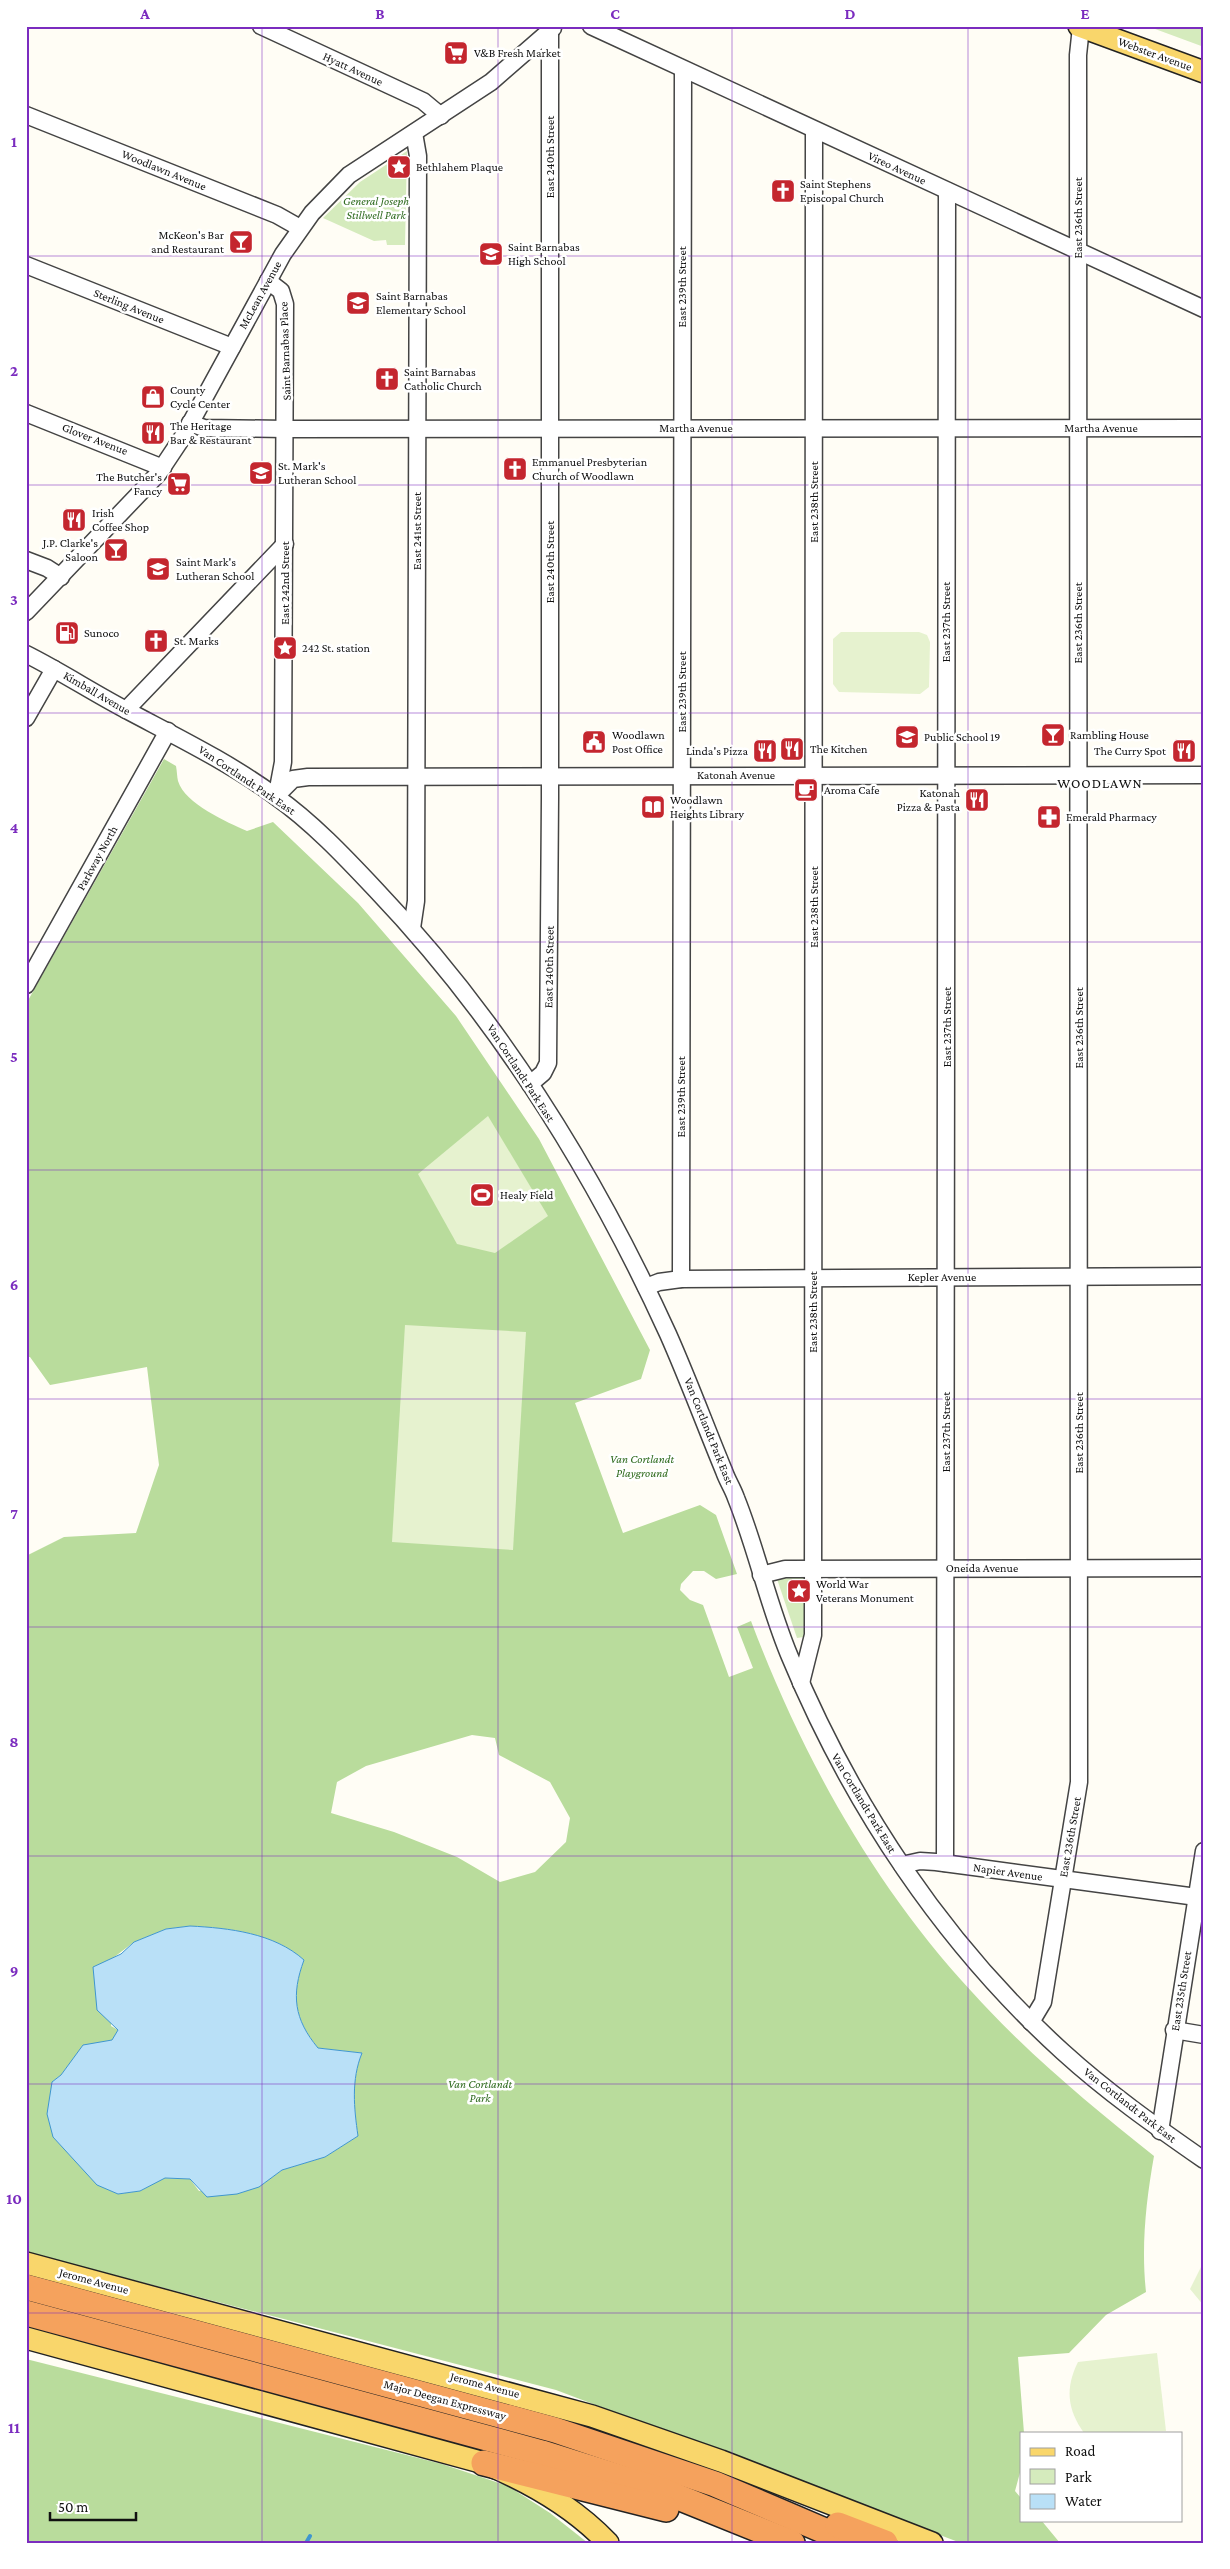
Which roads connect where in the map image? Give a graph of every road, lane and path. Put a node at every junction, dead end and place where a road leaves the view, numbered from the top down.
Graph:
1 (261, 26) edge
2 (591, 26) edge
3 (1080, 27) edge
4 (552, 29) edge
5 (683, 70) junction
6 (1204, 72) edge
7 (26, 115) edge
8 (441, 116) junction
9 (814, 130) junction
10 (414, 133) junction
11 (947, 190) junction
12 (300, 228) junction
13 (1078, 251) junction
14 (26, 265) edge
15 (268, 281) junction
16 (1204, 309) edge
17 (232, 347) junction
18 (26, 413) edge
19 (190, 423) junction
20 (550, 427) junction
21 (418, 428) junction
22 (682, 428) junction
23 (814, 428) junction
24 (946, 428) junction
25 (1078, 428) junction
26 (1204, 428) edge
27 (286, 429) junction
28 (163, 468) junction
29 (285, 544) junction
30 (26, 560) edge
31 (61, 577) junction
32 (26, 612) edge
33 (26, 654) edge
34 (54, 668) junction
35 (126, 710) junction
36 (26, 718) edge
37 (168, 731) junction
38 (682, 775) junction
39 (814, 775) junction
40 (946, 775) junction
41 (1079, 775) junction
42 (1204, 775) edge
43 (550, 776) junction
44 (416, 777) junction
45 (276, 796) junction
46 (412, 928) junction
47 (26, 985) edge
48 (530, 1084) junction
49 (1079, 1276) junction
50 (1204, 1276) edge
51 (947, 1277) junction
52 (813, 1278) junction
53 (681, 1279) junction
54 (646, 1287) junction
55 (945, 1568) junction
56 (1080, 1568) junction
57 (1204, 1568) edge
58 (812, 1569) junction
59 (761, 1575) junction
60 (801, 1683) junction
61 (1204, 1851) edge
62 (945, 1863) junction
63 (902, 1865) junction
64 (1062, 1879) junction
65 (1200, 1898) edge
66 (1032, 2022) junction
67 (1174, 2030) junction
68 (1204, 2035) edge
69 (1160, 2131) junction
70 (1204, 2160) edge
71 (26, 2263) edge
72 (26, 2287) edge
73 (26, 2313) edge
74 (26, 2338) edge
75 (484, 2463) junction
76 (754, 2499) junction
77 (786, 2540) edge
78 (608, 2543) edge
79 (853, 2543) edge
80 (885, 2543) edge
81 (932, 2543) edge

1 - 8 street, Hyatt Avenue
2 - 5 street, Vireo Avenue
3 - 6 main road, Webster Avenue
3 - 13 street, East 236th Street
4 - 8 street, McLean Avenue
4 - 20 street, East 240th Street
5 - 9 street, Vireo Avenue
5 - 22 street, East 239th Street
7 - 12 street, Woodlawn Avenue
8 - 10 street, McLean Avenue
9 - 11 street, Vireo Avenue
9 - 23 street, East 238th Street
10 - 12 street, McLean Avenue
10 - 21 street, East 241st Street
11 - 13 street, Vireo Avenue
11 - 24 street, East 237th Street
12 - 15 street, McLean Avenue
13 - 16 street, Vireo Avenue
13 - 25 street, East 236th Street
14 - 17 street, Sterling Avenue
15 - 17 street, McLean Avenue
15 - 27 street, Saint Barnabas Place
17 - 19 street, McLean Avenue
18 - 28 street, Glover Avenue
19 - 27 street, Martha Avenue
19 - 28 street, McLean Avenue
20 - 21 street, Martha Avenue
20 - 22 street, Martha Avenue
20 - 43 street, East 240th Street
21 - 27 street, Martha Avenue
21 - 44 street, East 241st Street
22 - 23 street, Martha Avenue
22 - 38 street, East 239th Street
23 - 24 street, Martha Avenue
23 - 39 street, East 238th Street
24 - 25 street, Martha Avenue
24 - 40 street, East 237th Street
25 - 26 street, Martha Avenue
25 - 41 street, East 236th Street
27 - 29 street, East 242nd Street
28 - 31 street, McLean Avenue
29 - 35 street
29 - 45 street, East 242nd Street
30 - 31 street
31 - 32 street, McLean Avenue
33 - 34 street, Kimball Avenue
34 - 35 street, Kimball Avenue
34 - 36 street
35 - 37 street, Kimball Avenue
37 - 45 street, Van Cortlandt Park East
37 - 47 street, Parkway North
38 - 39 street, Katonah Avenue
38 - 43 street, Katonah Avenue
38 - 53 street, East 239th Street
39 - 40 street, Katonah Avenue
39 - 52 street, East 238th Street
40 - 41 street, Katonah Avenue
40 - 51 street, East 237th Street
41 - 42 street, Katonah Avenue
41 - 49 street, East 236th Street
43 - 44 street, Katonah Avenue
43 - 48 street, East 240th Street
44 - 45 street, Katonah Avenue
44 - 46 street, East 241st Street
45 - 46 street, Van Cortlandt Park East
46 - 48 street, Van Cortlandt Park East
48 - 54 street, Van Cortlandt Park East
49 - 50 street, Kepler Avenue
49 - 51 street, Kepler Avenue
49 - 56 street, East 236th Street
51 - 52 street, Kepler Avenue
51 - 55 street, East 237th Street
52 - 53 street, Kepler Avenue
52 - 58 street, East 238th Street
53 - 54 street
54 - 59 street, Van Cortlandt Park East
55 - 56 street, Oneida Avenue
55 - 58 street, Oneida Avenue
55 - 62 street, East 237th Street
56 - 57 street, Oneida Avenue
56 - 64 street, East 236th Street
58 - 59 street, Oneida Avenue
58 - 60 street, East 238th Street
59 - 60 street, Van Cortlandt Park East
60 - 63 street, Van Cortlandt Park East
61 - 65 street, East 235th Street
62 - 63 street, Napier Avenue
62 - 64 street, Napier Avenue
63 - 66 street, Van Cortlandt Park East
64 - 65 street, Napier Avenue
64 - 66 street, East 236th Street
65 - 67 street, East 235th Street
66 - 69 street, Van Cortlandt Park East
67 - 68 street
67 - 69 street, East 235th Street
69 - 70 street, Van Cortlandt Park East
71 - 81 main road, Jerome Avenue
72 - 76 highway, Major Deegan Expressway
73 - 77 highway, Major Deegan Expressway
74 - 75 main road
75 - 77 highway
75 - 78 main road
76 - 79 highway, Major Deegan Expressway
76 - 80 highway

